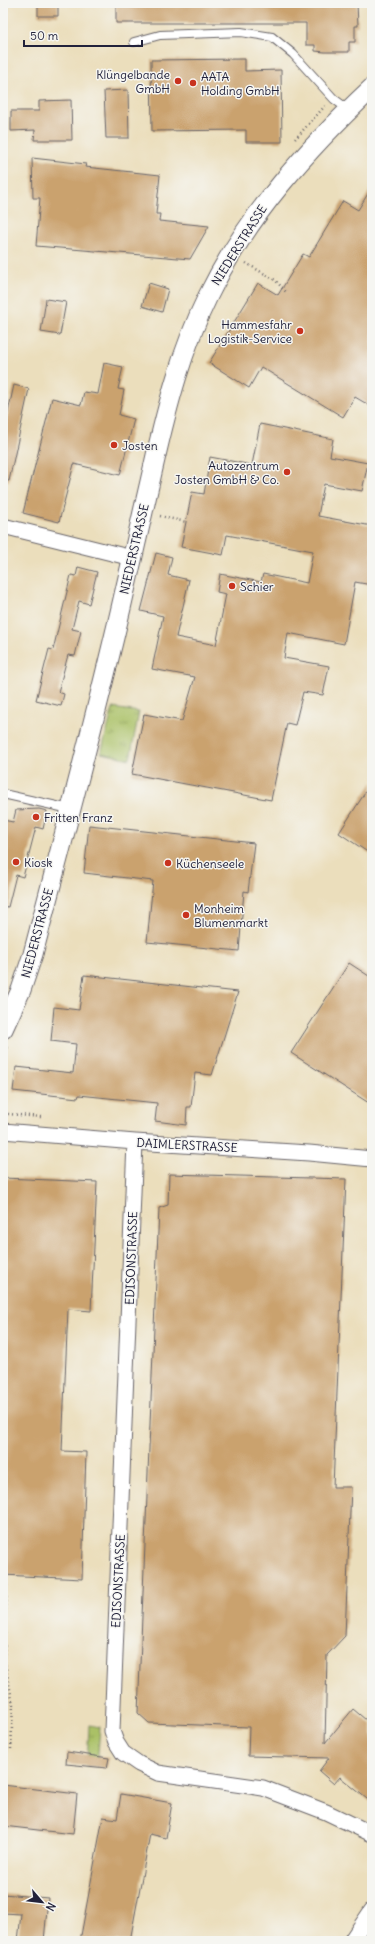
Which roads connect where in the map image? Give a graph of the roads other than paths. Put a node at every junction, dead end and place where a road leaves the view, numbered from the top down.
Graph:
1 (134, 42) dead end
2 (372, 88) edge
3 (349, 110) junction
4 (3, 526) edge
5 (132, 558) junction
6 (3, 794) edge
7 (70, 809) junction
8 (3, 1029) edge
9 (3, 1131) edge
10 (135, 1142) junction
11 (372, 1159) edge
12 (372, 1834) edge
13 (372, 1910) edge
14 (351, 1941) edge

1 - 3 lane
2 - 3 street, NIEDERSTRASSE
3 - 5 street, NIEDERSTRASSE
4 - 5 street
5 - 7 street, NIEDERSTRASSE
6 - 7 lane
7 - 8 street, NIEDERSTRASSE
9 - 10 street, DAIMLERSTRASSE
10 - 11 street, DAIMLERSTRASSE
10 - 12 street, EDISONSTRASSE
13 - 14 street

